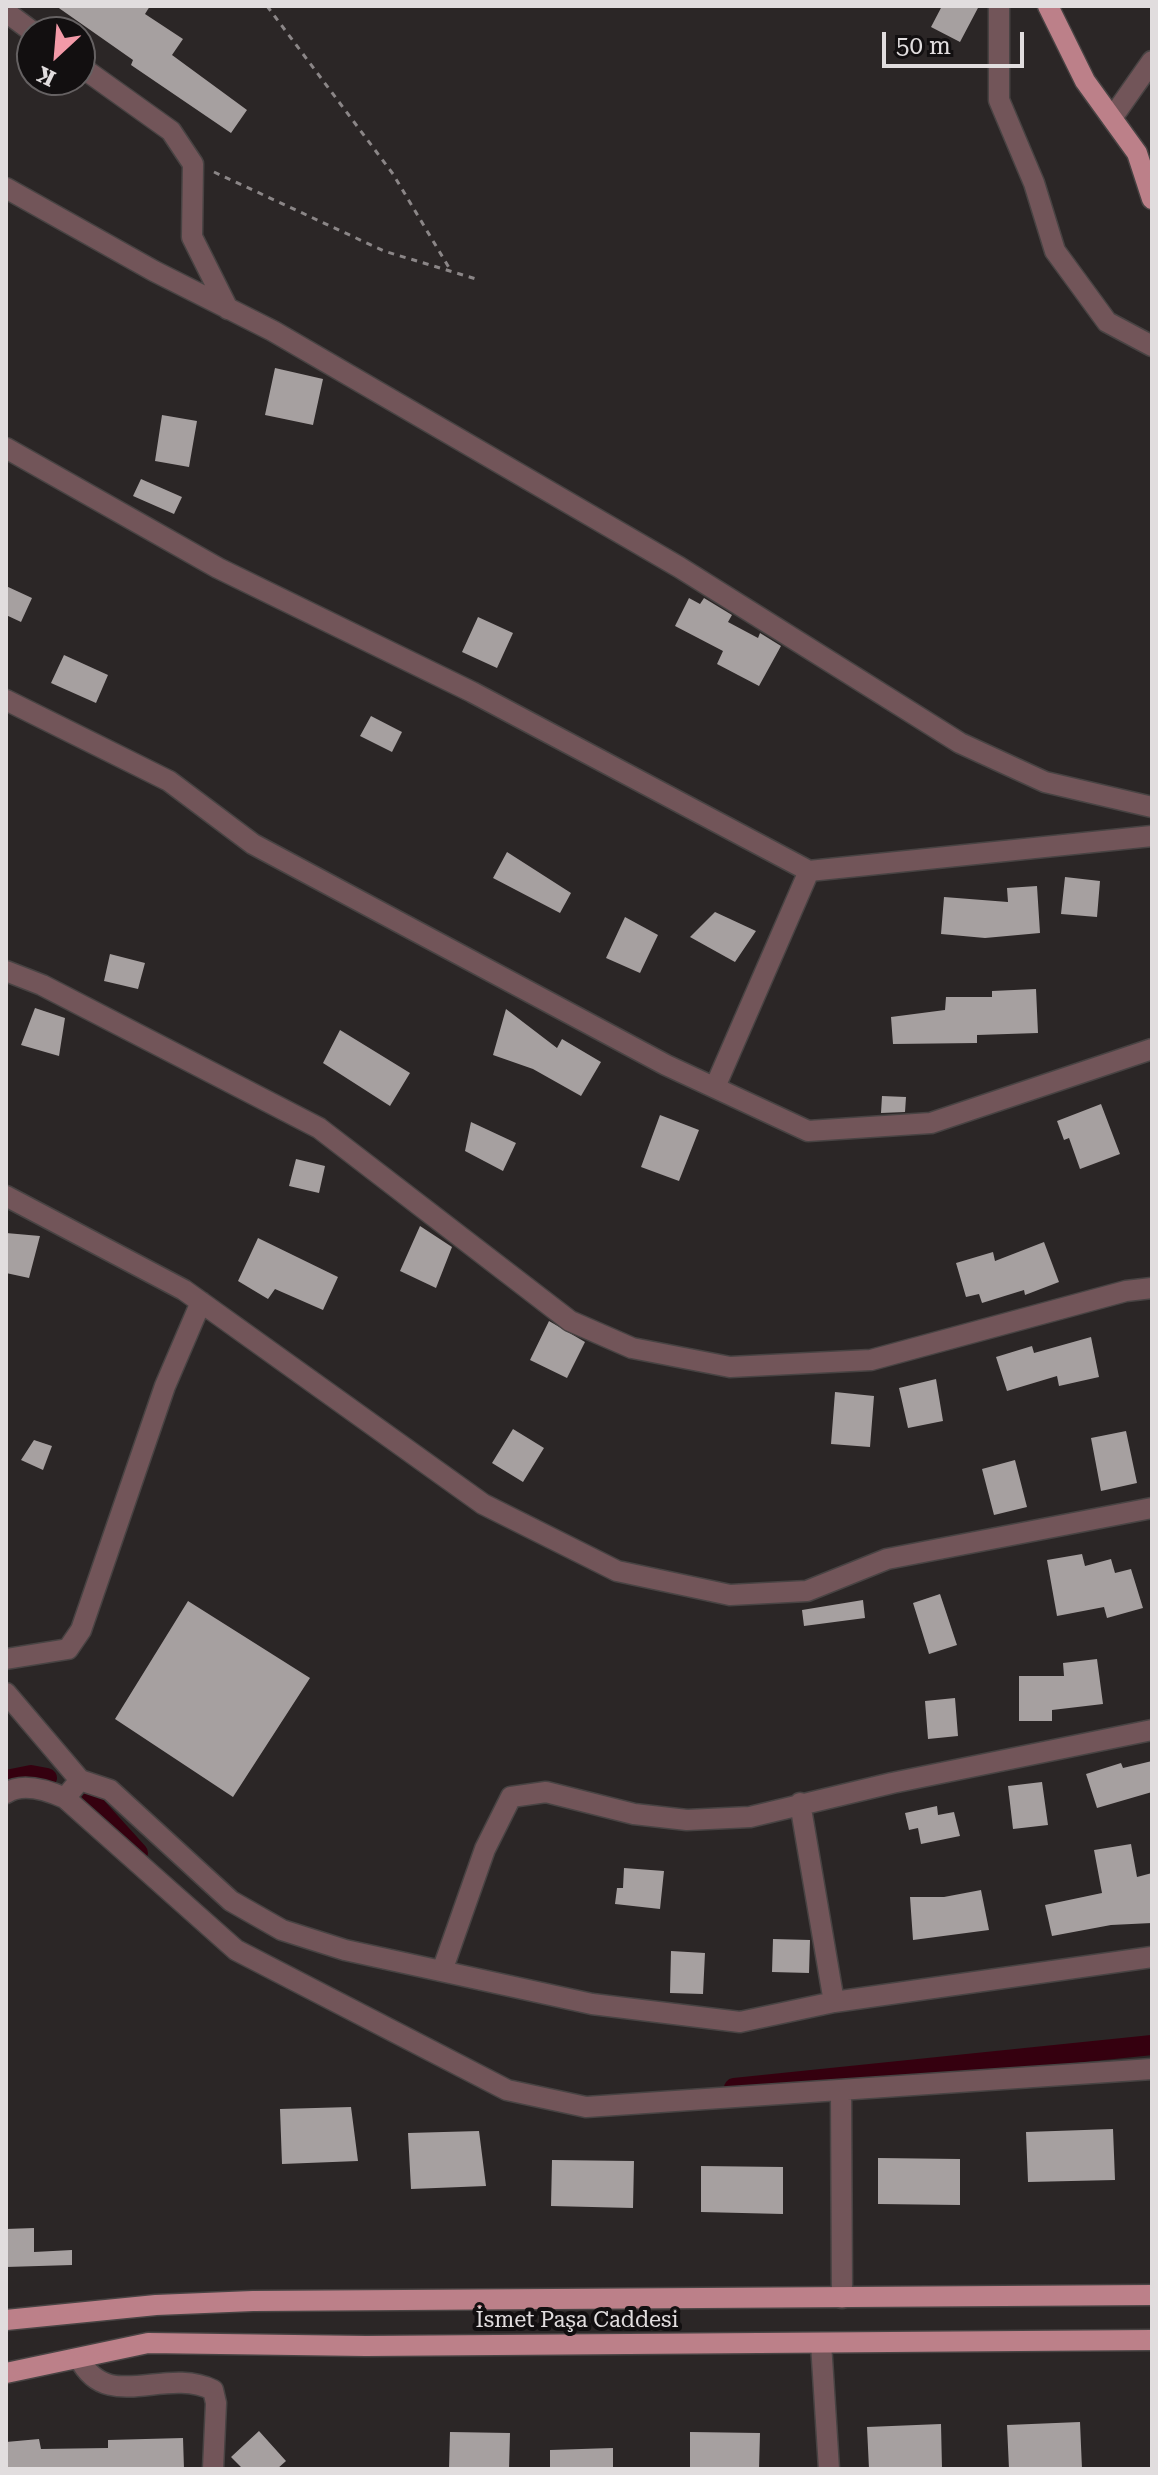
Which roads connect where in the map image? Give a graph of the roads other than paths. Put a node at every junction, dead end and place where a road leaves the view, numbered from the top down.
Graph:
1 (999, 6) edge
2 (1048, 6) edge
3 (1152, 61) edge
4 (96, 77) edge
5 (1112, 118) junction
6 (6, 188) edge
7 (1152, 199) edge
8 (228, 309) junction
9 (1152, 346) edge
10 (6, 448) edge
11 (6, 700) edge
12 (1152, 807) edge
13 (1152, 836) edge
14 (809, 871) junction
15 (6, 971) edge
16 (1152, 1049) edge
17 (715, 1087) junction
18 (6, 1196) edge
19 (1152, 1288) edge
20 (201, 1302) junction
21 (1152, 1508) edge
22 (6, 1659) edge
23 (6, 1693) edge
24 (1152, 1730) edge
25 (80, 1780) junction
26 (6, 1793) edge
27 (65, 1798) junction
28 (800, 1803) junction
29 (1152, 1957) edge
30 (442, 1971) junction
31 (834, 2002) junction
32 (1152, 2069) edge
33 (841, 2090) junction
34 (1152, 2295) edge
35 (842, 2298) junction
36 (6, 2320) edge
37 (1152, 2340) edge
38 (821, 2343) junction
39 (79, 2358) junction
40 (6, 2373) edge
41 (213, 2469) edge
42 (829, 2469) edge

1 - 9 street
2 - 5 main road
3 - 5 street
4 - 8 street
5 - 7 main road
6 - 8 street
8 - 12 street
10 - 14 street
11 - 17 street
13 - 14 street
14 - 17 street
15 - 19 street
16 - 17 street
18 - 20 street
20 - 21 street
20 - 22 street
23 - 25 street
24 - 28 street
25 - 27 street
25 - 30 street
26 - 27 street
27 - 33 street
28 - 30 street
28 - 31 street
29 - 31 street
30 - 31 street
32 - 33 street
33 - 35 street
34 - 35 main road
35 - 36 main road
37 - 38 main road, İsmet Paşa Caddesi
38 - 39 main road, İsmet Paşa Caddesi
38 - 42 street
39 - 40 main road, İsmet Paşa Caddesi
39 - 41 street

